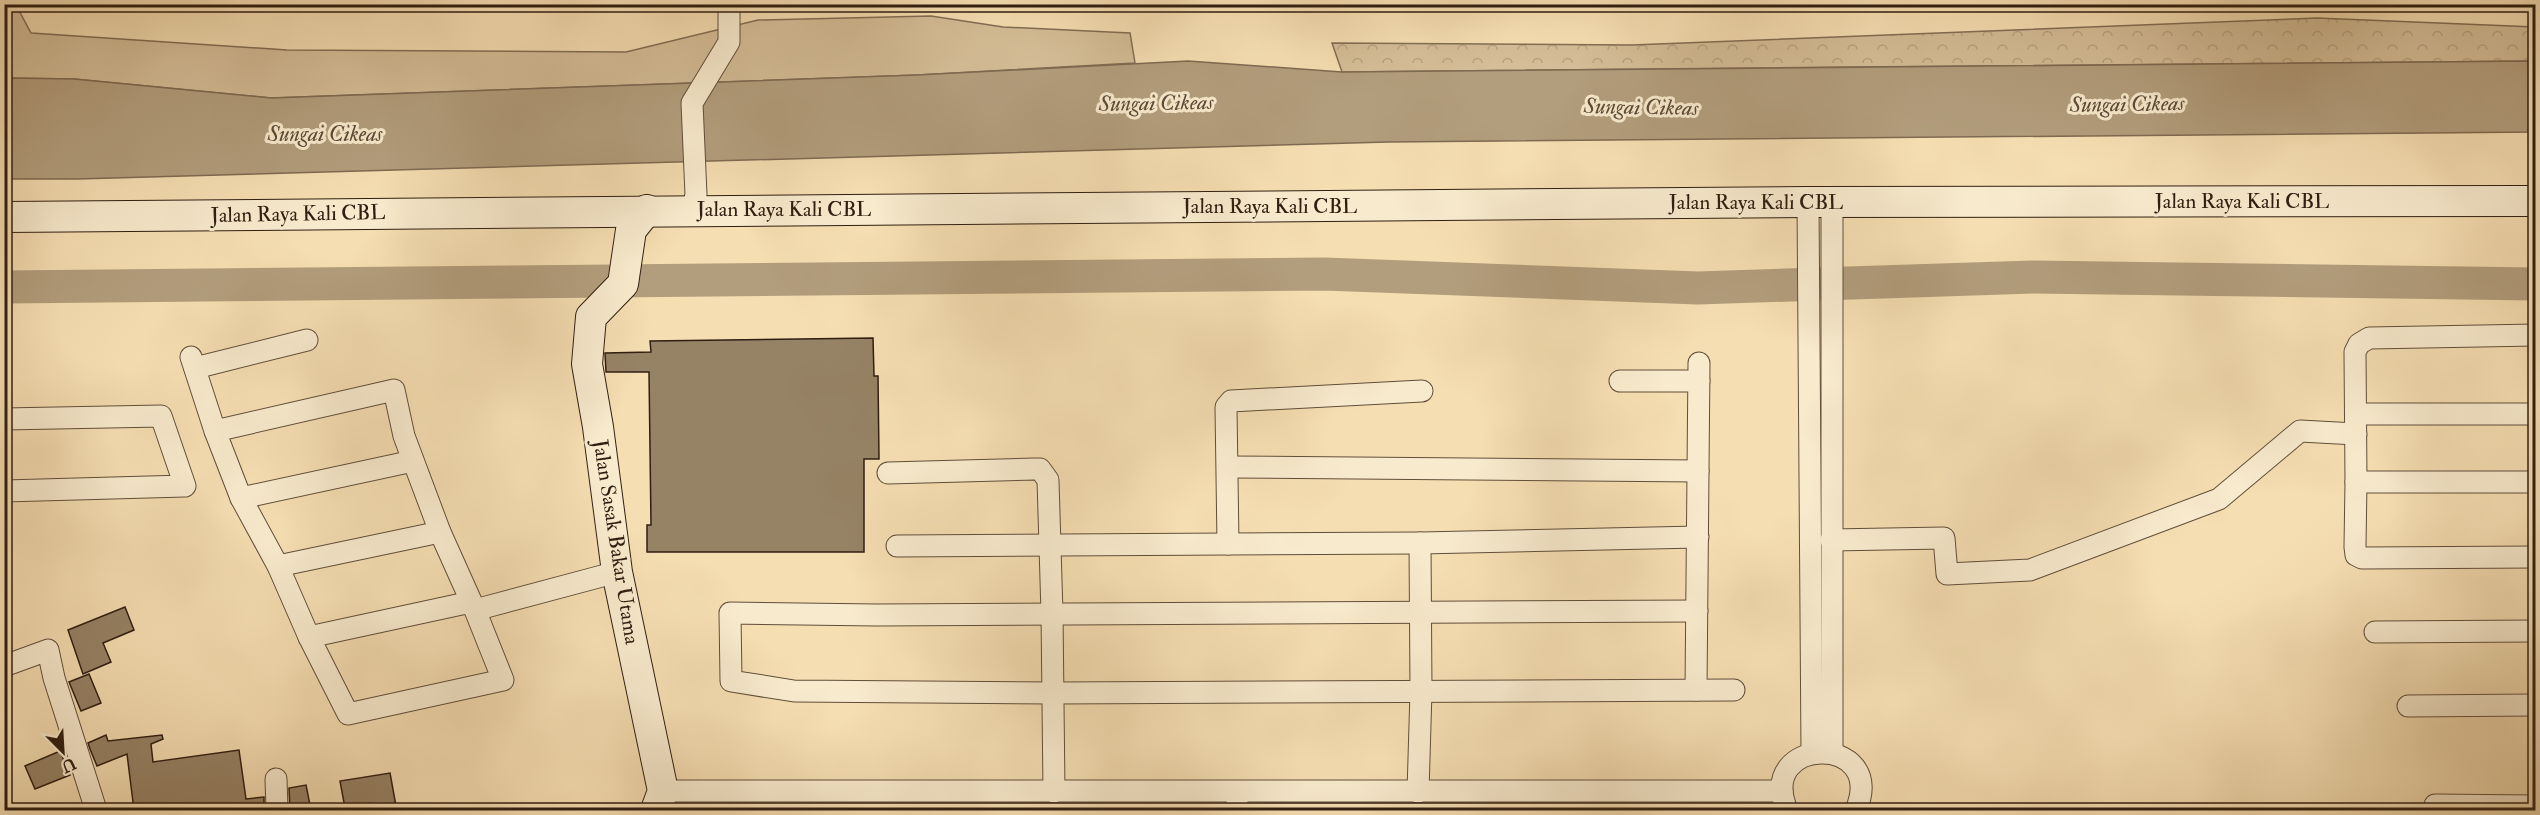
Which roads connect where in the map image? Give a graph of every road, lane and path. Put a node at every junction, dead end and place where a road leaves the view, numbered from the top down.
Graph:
1 (729, 4) edge
2 (2535, 201) edge
3 (1820, 202) junction
4 (694, 203) junction
5 (646, 210) junction
6 (4, 217) edge
7 (2535, 335) edge
8 (307, 340) dead end
9 (1808, 365) junction
10 (1831, 365) junction
11 (1620, 381) dead end
12 (1422, 391) dead end
13 (2535, 414) edge
14 (4, 419) edge
15 (2356, 424) junction
16 (214, 430) junction
17 (413, 461) junction
18 (1228, 466) junction
19 (1698, 471) junction
20 (888, 472) dead end
21 (2356, 482) junction
22 (2535, 482) edge
23 (4, 491) edge
24 (241, 498) junction
25 (440, 532) junction
26 (1698, 537) junction
27 (1831, 540) junction
28 (1420, 543) junction
29 (1228, 544) junction
30 (1048, 545) junction
31 (897, 546) dead end
32 (2535, 557) edge
33 (278, 566) junction
34 (617, 572) junction
35 (473, 606) junction
36 (1697, 611) junction
37 (1052, 613) junction
38 (1420, 613) junction
39 (2535, 631) edge
40 (2374, 632) dead end
41 (309, 637) junction
42 (4, 666) edge
43 (1696, 690) junction
44 (1734, 690) dead end
45 (1421, 691) junction
46 (1053, 693) junction
47 (2535, 705) edge
48 (2408, 706) dead end
49 (1822, 752) junction
50 (276, 779) dead end
51 (1054, 792) junction
52 (1418, 792) junction
53 (660, 801) edge
54 (1237, 801) edge
55 (1784, 801) edge
56 (2435, 805) dead end
57 (2535, 806) edge
58 (96, 810) edge
59 (277, 810) edge
60 (1856, 810) edge

1 - 4 street
2 - 3 main road, Jalan Raya Kali CBL
3 - 4 main road, Jalan Raya Kali CBL
3 - 9 street
3 - 10 street
4 - 5 main road, Jalan Raya Kali CBL
5 - 6 main road, Jalan Raya Kali CBL
5 - 34 main road, Jalan Sasak Bakar Utama
7 - 15 street
8 - 16 street
9 - 10 street
9 - 49 street
10 - 27 street
11 - 19 street
12 - 18 street
13 - 15 street
14 - 23 street
15 - 21 street
15 - 27 street
16 - 17 street
16 - 24 street
17 - 24 street
17 - 25 street
18 - 19 street
18 - 29 street
19 - 26 street
20 - 30 street
21 - 22 street
21 - 32 street
24 - 33 street
25 - 33 street
25 - 35 street
26 - 28 street
26 - 36 street
27 - 49 street
28 - 29 street
28 - 38 street
29 - 30 street
30 - 31 street
30 - 37 street
33 - 41 street
34 - 35 street
34 - 53 main road, Jalan Sasak Bakar Utama
35 - 41 street
35 - 41 street
36 - 38 street
36 - 43 street
37 - 38 street
37 - 46 street
37 - 46 street
38 - 45 street
39 - 40 street
42 - 58 street
43 - 44 street
43 - 45 street
45 - 46 street
45 - 52 street
46 - 51 street
47 - 48 street
49 - 55 street
49 - 60 street
50 - 59 street
51 - 53 street
51 - 54 street
52 - 54 street
52 - 55 street
56 - 57 street

